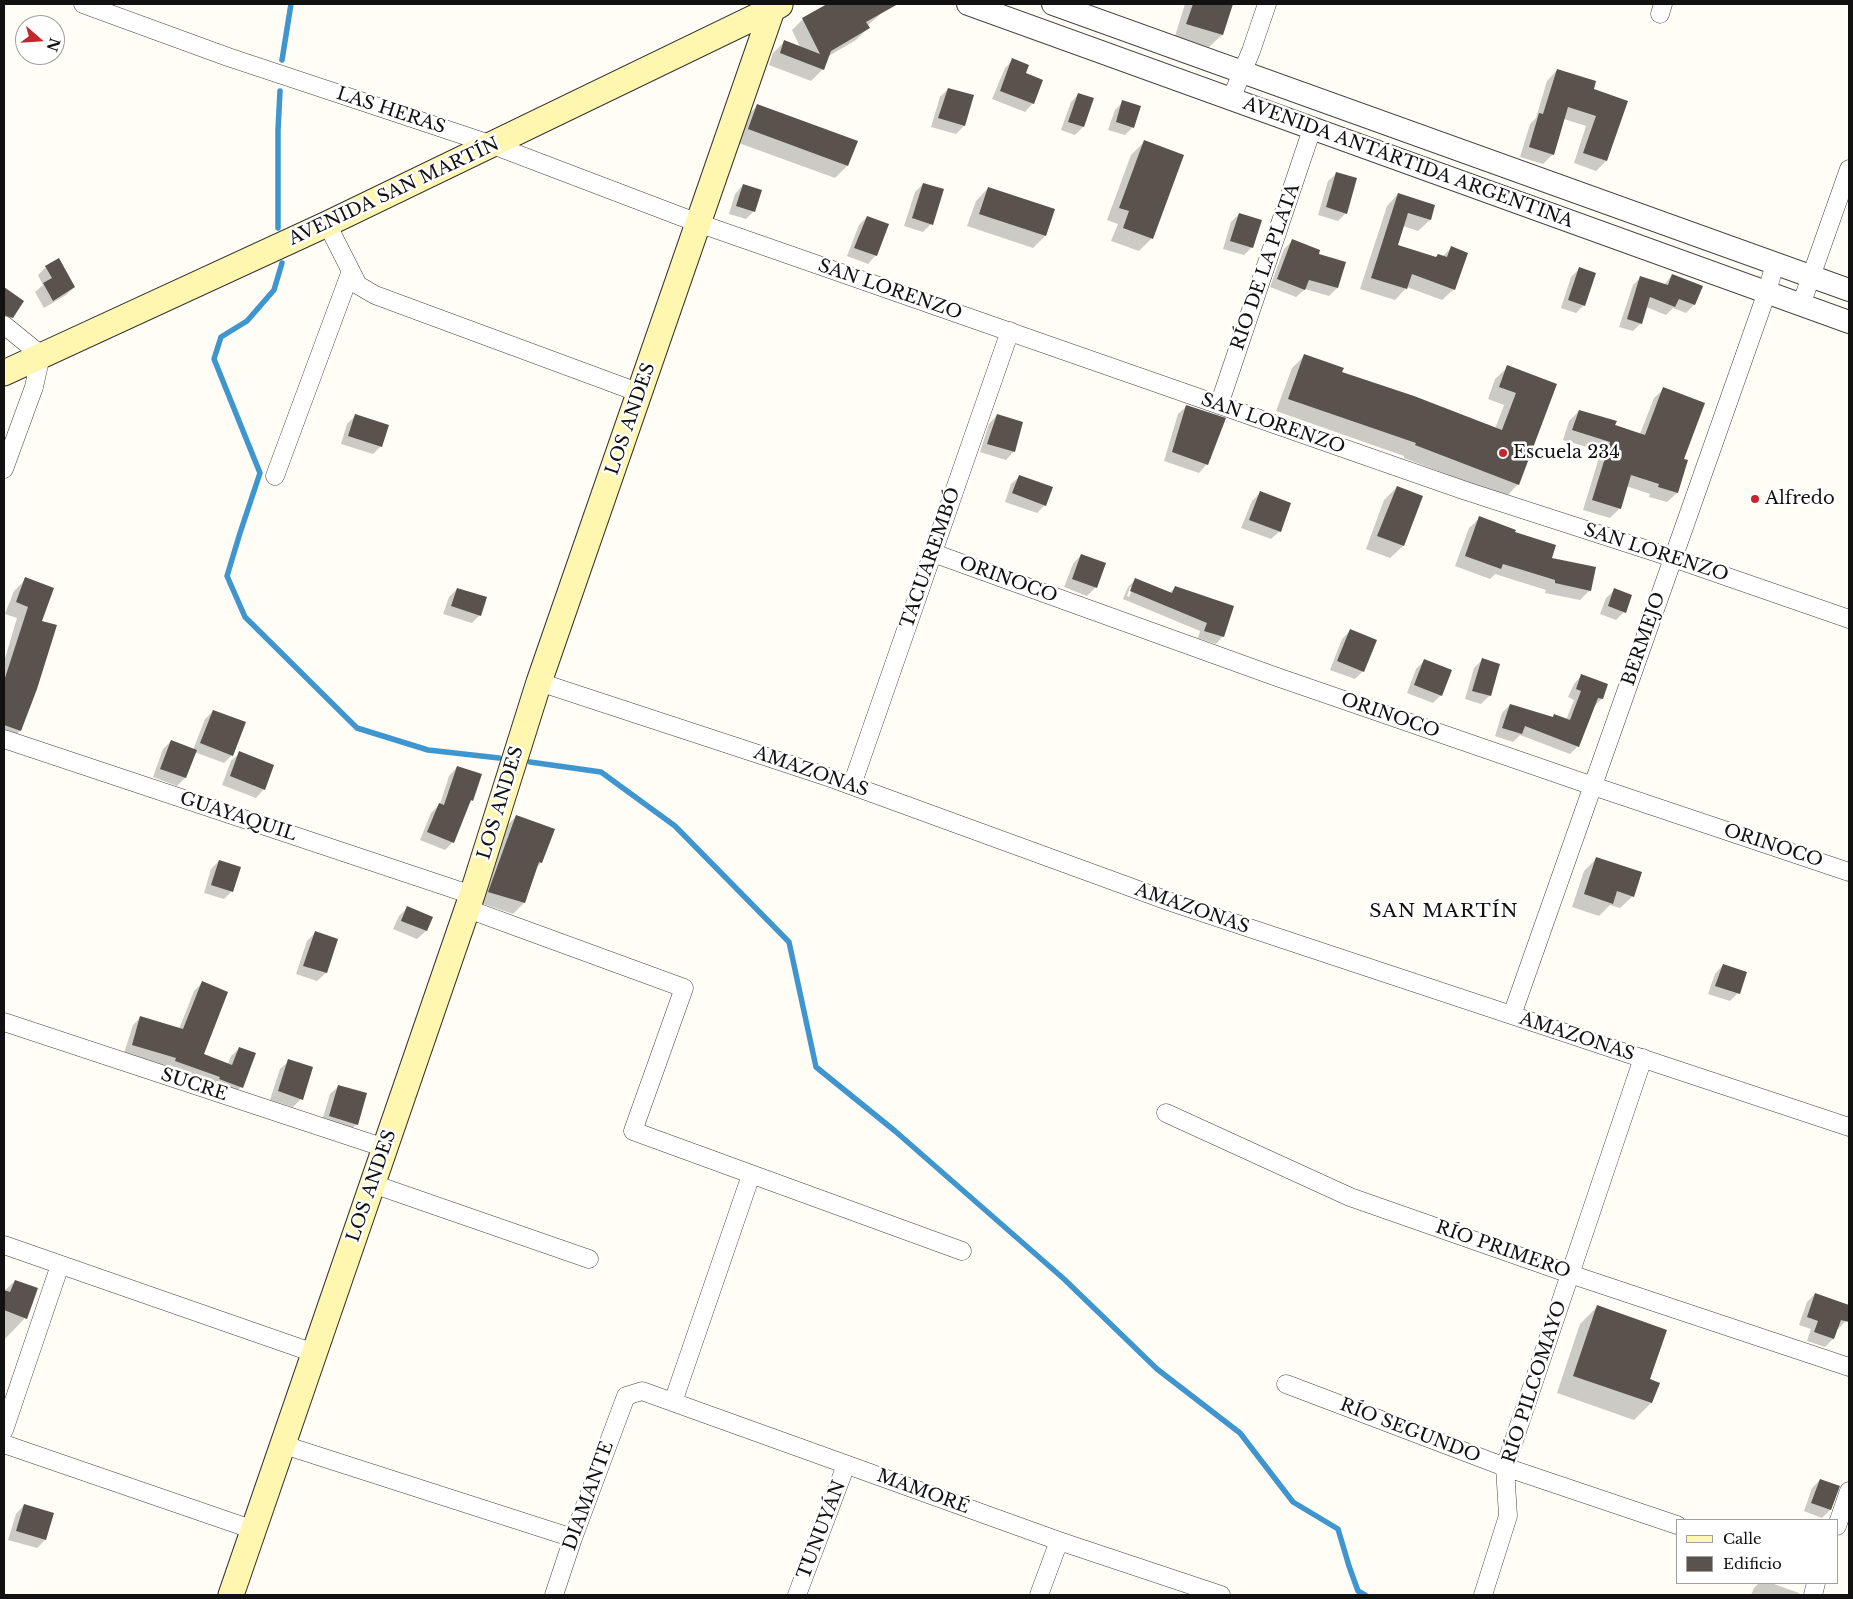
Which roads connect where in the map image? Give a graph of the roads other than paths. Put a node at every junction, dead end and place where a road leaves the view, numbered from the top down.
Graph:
1 (83, 4) edge
2 (968, 4) edge
3 (1053, 4) edge
4 (1267, 4) edge
5 (777, 7) edge
6 (1242, 72) junction
7 (1230, 98) junction
8 (1312, 129) junction
9 (493, 145) junction
10 (1849, 169) edge
11 (698, 223) junction
12 (328, 224) junction
13 (1775, 263) junction
14 (351, 271) junction
15 (1811, 276) junction
16 (1849, 290) edge
17 (1767, 292) junction
18 (1801, 305) junction
19 (1849, 322) edge
20 (4, 325) edge
21 (1010, 331) junction
22 (41, 355) junction
23 (4, 373) edge
24 (640, 393) junction
25 (1219, 405) junction
26 (4, 468) edge
27 (275, 476) dead end
28 (933, 553) junction
29 (1673, 558) junction
30 (1849, 619) edge
31 (539, 682) junction
32 (4, 739) edge
33 (852, 785) junction
34 (1593, 786) junction
35 (1849, 872) edge
36 (470, 902) junction
37 (1512, 1015) junction
38 (4, 1022) edge
39 (1643, 1058) junction
40 (1166, 1113) dead end
41 (1849, 1127) edge
42 (385, 1148) junction
43 (751, 1175) junction
44 (374, 1184) junction
45 (4, 1245) edge
46 (962, 1251) dead end
47 (589, 1260) dead end
48 (60, 1265) junction
49 (1570, 1274) junction
50 (314, 1354) junction
51 (1849, 1367) edge
52 (1286, 1384) dead end
53 (626, 1396) joint
54 (673, 1402) junction
55 (4, 1430) edge
56 (4, 1444) edge
57 (284, 1445) junction
58 (846, 1465) junction
59 (1505, 1467) junction
60 (1847, 1502) edge
61 (1838, 1524) edge
62 (1676, 1525) edge
63 (254, 1530) junction
64 (573, 1538) junction
65 (1059, 1541) junction
66 (231, 1595) edge
67 (554, 1595) edge
68 (797, 1595) edge
69 (1039, 1595) edge
70 (1221, 1595) edge
71 (1482, 1595) edge

1 - 9 street, LAS HERAS
2 - 7 street, AVENIDA ANTÁRTIDA ARGENTINA
3 - 6 street, AVENIDA ANTÁRTIDA ARGENTINA
4 - 6 street
5 - 9 main road, AVENIDA SAN MARTÍN
5 - 11 main road, LOS ANDES
6 - 7 street
6 - 13 street, AVENIDA ANTÁRTIDA ARGENTINA
7 - 8 street, AVENIDA ANTÁRTIDA ARGENTINA
8 - 17 street, AVENIDA ANTÁRTIDA ARGENTINA
8 - 25 street, RÍO DE LA PLATA
9 - 11 street, LAS HERAS
9 - 12 main road, AVENIDA SAN MARTÍN
10 - 15 street
11 - 21 street, SAN LORENZO
11 - 24 main road, LOS ANDES
12 - 14 street
12 - 22 main road, AVENIDA SAN MARTÍN
13 - 15 street, AVENIDA ANTÁRTIDA ARGENTINA
13 - 17 street, BERMEJO
14 - 24 street
14 - 27 street
15 - 16 street, AVENIDA ANTÁRTIDA ARGENTINA
15 - 18 street
17 - 18 street, AVENIDA ANTÁRTIDA ARGENTINA
17 - 29 street, BERMEJO
18 - 19 street, AVENIDA ANTÁRTIDA ARGENTINA
20 - 22 street
21 - 25 street, SAN LORENZO
21 - 28 street, TACUAREMBÓ
22 - 23 main road, AVENIDA SAN MARTÍN
22 - 26 street
24 - 31 main road, LOS ANDES
25 - 29 street, SAN LORENZO
28 - 33 street, TACUAREMBÓ
28 - 34 street, ORINOCO
29 - 30 street, SAN LORENZO
29 - 34 street, BERMEJO
31 - 33 street, AMAZONAS
31 - 36 main road, LOS ANDES
32 - 36 street, GUAYAQUIL
33 - 37 street, AMAZONAS
34 - 35 street, ORINOCO
34 - 37 street, BERMEJO
36 - 42 main road, LOS ANDES
36 - 43 street, GUAYAQUIL
37 - 39 street, AMAZONAS
38 - 42 street, SUCRE
39 - 41 street, AMAZONAS
39 - 49 street, RÍO PILCOMAYO
40 - 49 street, RÍO PRIMERO
42 - 44 main road, LOS ANDES
43 - 46 street
43 - 54 street
44 - 47 street
44 - 50 main road, LOS ANDES
45 - 48 street
48 - 50 street
48 - 55 street
49 - 51 street, RÍO PRIMERO
49 - 59 street, RÍO PILCOMAYO
50 - 57 main road, LOS ANDES
52 - 59 street, RÍO SEGUNDO
53 - 54 street, MAMORÉ
53 - 64 street, DIAMANTE
54 - 58 street, MAMORÉ
56 - 63 street
57 - 63 main road, LOS ANDES
57 - 64 street
58 - 65 street, MAMORÉ
58 - 68 street, TUNUYÁN
59 - 62 street, RÍO SEGUNDO
59 - 71 street, RÍO PILCOMAYO
60 - 61 street
63 - 66 main road, LOS ANDES
64 - 67 street, DIAMANTE
65 - 69 street
65 - 70 street, MAMORÉ

